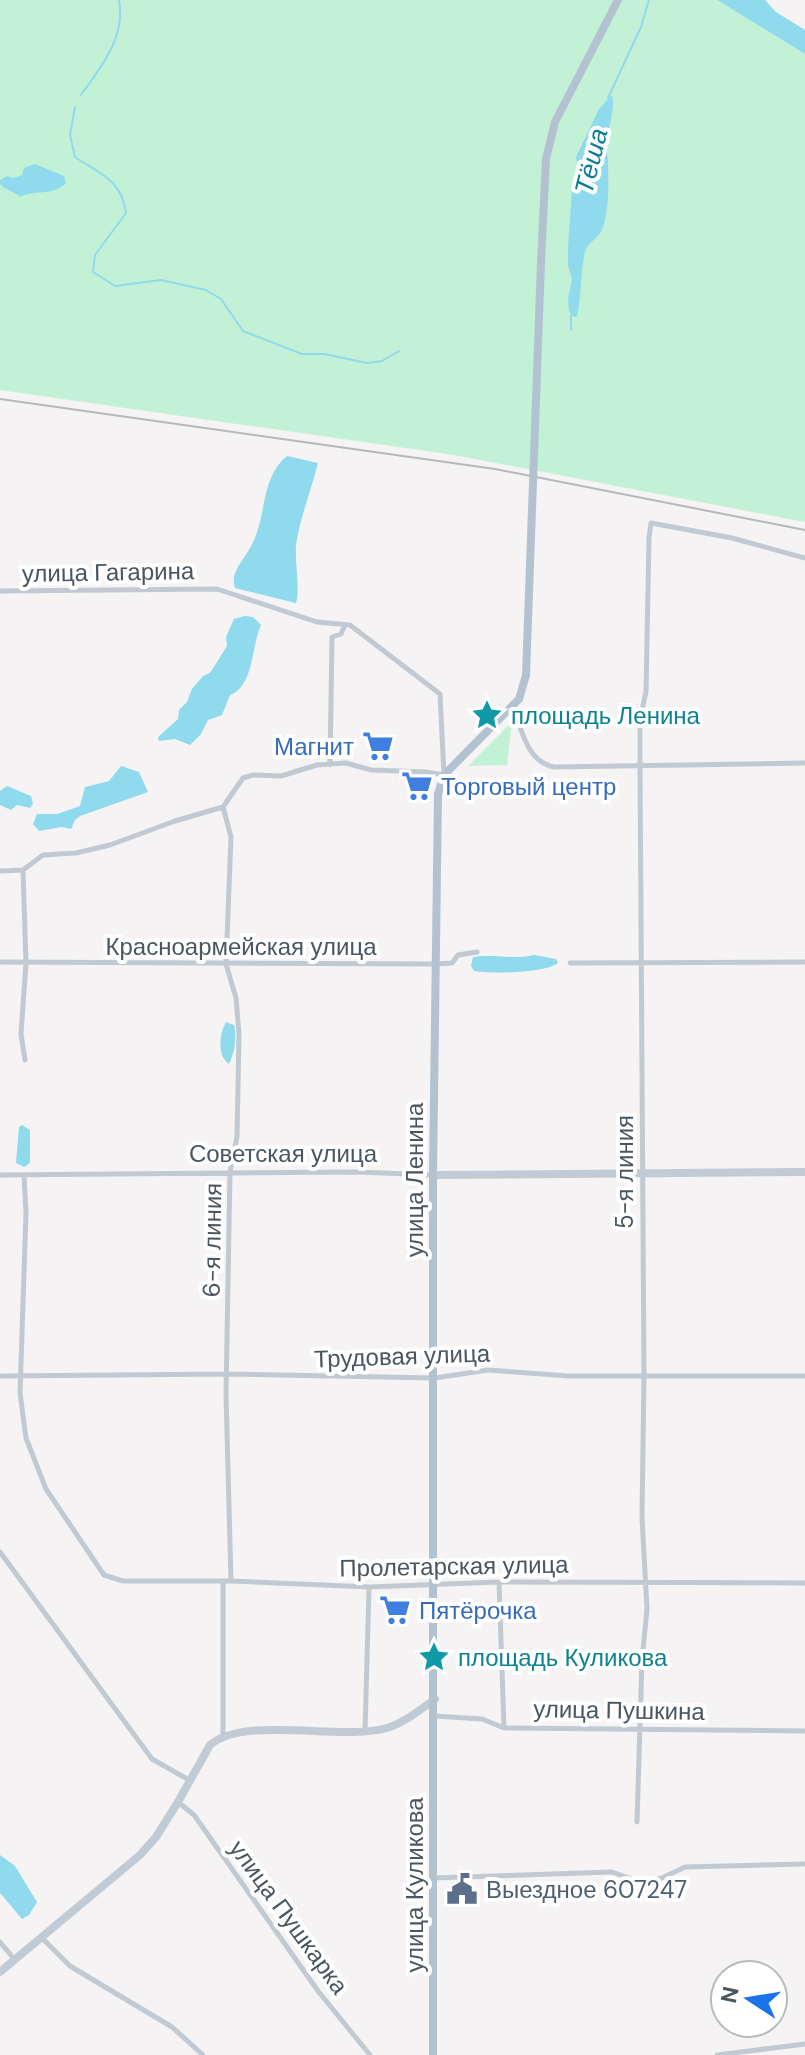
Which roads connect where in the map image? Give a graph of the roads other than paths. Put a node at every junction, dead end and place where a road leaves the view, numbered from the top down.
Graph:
1 (617, 3) edge
2 (805, 558) edge
3 (0, 591) edge
4 (345, 625) junction
5 (513, 706) junction
6 (805, 763) edge
7 (330, 765) junction
8 (640, 766) junction
9 (444, 775) junction
10 (223, 807) junction
11 (23, 870) junction
12 (0, 871) edge
13 (477, 952) dead end
14 (642, 961) junction
15 (0, 962) edge
16 (805, 962) edge
17 (26, 963) junction
18 (570, 963) dead end
19 (226, 964) junction
20 (435, 964) junction
21 (25, 1060) dead end
22 (230, 1172) junction
23 (805, 1172) edge
24 (641, 1173) junction
25 (0, 1175) edge
26 (24, 1175) junction
27 (433, 1175) junction
28 (228, 1374) junction
29 (644, 1375) junction
30 (0, 1376) edge
31 (20, 1376) junction
32 (805, 1376) edge
33 (435, 1378) junction
34 (0, 1552) edge
35 (223, 1581) junction
36 (231, 1581) junction
37 (499, 1582) junction
38 (647, 1583) junction
39 (805, 1583) edge
40 (435, 1586) junction
41 (369, 1587) junction
42 (435, 1699) junction
43 (435, 1716) junction
44 (504, 1728) junction
45 (638, 1730) junction
46 (365, 1731) junction
47 (805, 1731) edge
48 (223, 1736) junction
49 (189, 1780) junction
50 (178, 1802) junction
51 (637, 1822) dead end
52 (805, 1864) edge
53 (432, 1878) junction
54 (42, 1938) junction
55 (0, 1942) edge
56 (15, 1960) junction
57 (0, 1972) edge
58 (805, 2044) edge
59 (203, 2055) edge
60 (370, 2055) edge
61 (433, 2055) edge
62 (717, 2055) edge

1 - 5 main road, bridge
2 - 8 street, 5-я линия
3 - 4 street, улица Гагарина
4 - 7 street
4 - 9 street
5 - 8 street
5 - 9 main road
6 - 8 street
7 - 9 street
7 - 10 street
8 - 14 street, 5-я линия
9 - 20 main road, улица Ленина
10 - 11 street
10 - 19 street, 6-я линия
11 - 12 street
11 - 17 street
13 - 20 street, Красноармейская улица
14 - 16 street
14 - 18 street
14 - 24 street, 5-я линия
15 - 17 street, Красноармейская улица
17 - 19 street, Красноармейская улица
17 - 21 street
19 - 20 street, Красноармейская улица
19 - 22 street, 6-я линия
20 - 27 main road, улица Ленина
22 - 26 street, Советская улица
22 - 27 street, Советская улица
22 - 28 street, 6-я линия
23 - 24 street, Советская улица
24 - 27 street, Советская улица
24 - 29 street, 5-я линия
25 - 26 street, Советская улица
26 - 31 street
27 - 33 main road, улица Ленина
28 - 31 street, Трудовая улица
28 - 33 street, Трудовая улица
28 - 36 street, 6-я линия
29 - 32 street, Трудовая улица
29 - 33 street, Трудовая улица
29 - 38 street, 5-я линия
30 - 31 street, Трудовая улица
31 - 35 street, Пролетарская улица
33 - 40 main road, улица Ленина
34 - 49 street
35 - 36 street, Пролетарская улица
35 - 48 street
36 - 41 street, Пролетарская улица
37 - 38 street, Пролетарская улица
37 - 40 street, Пролетарская улица
37 - 44 street
38 - 39 street, Пролетарская улица
38 - 45 street, 5-я линия
40 - 41 street, Пролетарская улица
40 - 42 main road
41 - 46 street
42 - 43 main road
42 - 46 street
43 - 44 street, улица Пушкина
43 - 53 main road, улица Куликова
44 - 45 street, улица Пушкина
45 - 47 street, улица Пушкина
45 - 51 street, 5-я линия
46 - 48 street
48 - 49 street
49 - 50 street
50 - 54 street
50 - 60 street, улица Пушкарка
52 - 53 street
53 - 61 main road, улица Куликова
54 - 56 street
54 - 59 street
55 - 56 street
56 - 57 street
58 - 62 street

